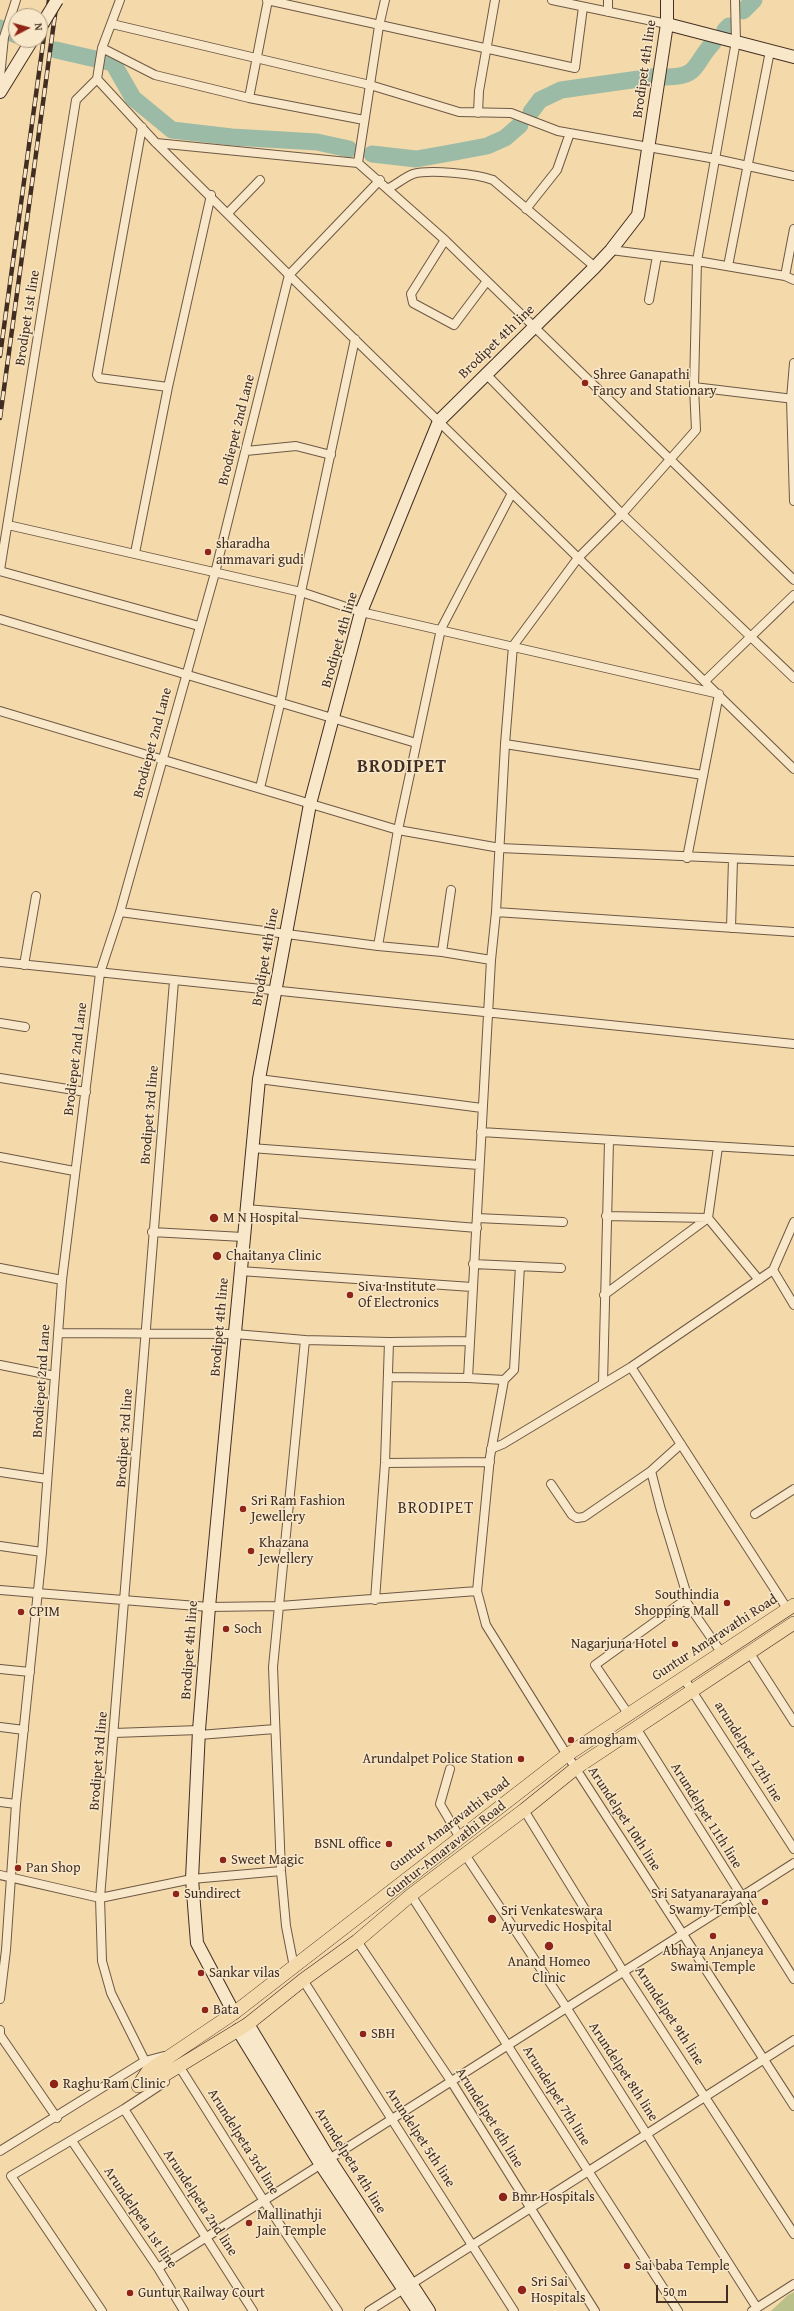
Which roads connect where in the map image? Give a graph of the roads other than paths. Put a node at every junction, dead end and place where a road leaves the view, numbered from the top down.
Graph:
1 (16, 0) edge
2 (57, 0) edge
3 (120, 0) edge
4 (267, 0) edge
5 (385, 0) edge
6 (495, 0) edge
7 (552, 0) edge
8 (608, 0) edge
9 (667, 0) edge
10 (736, 0) edge
11 (584, 7) junction
12 (608, 12) junction
13 (48, 15) edge
14 (112, 24) junction
15 (667, 24) junction
16 (379, 26) junction
17 (736, 41) junction
18 (20, 48) edge
19 (27, 48) edge
20 (486, 49) junction
21 (770, 51) junction
22 (102, 52) junction
23 (794, 57) edge
24 (257, 59) junction
25 (0, 78) edge
26 (97, 79) junction
27 (370, 85) junction
28 (0, 92) edge
29 (249, 98) junction
30 (478, 113) junction
31 (364, 120) junction
32 (142, 128) junction
33 (570, 133) junction
34 (156, 143) junction
35 (649, 146) junction
36 (716, 159) junction
37 (358, 163) junction
38 (747, 165) junction
39 (794, 176) edge
40 (260, 180) dead end
41 (380, 180) junction
42 (389, 188) junction
43 (211, 196) junction
44 (526, 209) junction
45 (228, 213) junction
46 (794, 229) edge
47 (445, 240) junction
48 (611, 250) junction
49 (657, 256) junction
50 (697, 261) junction
51 (728, 266) junction
52 (595, 267) junction
53 (289, 275) junction
54 (785, 276) junction
55 (794, 280) edge
56 (487, 281) junction
57 (649, 300) dead end
58 (535, 327) junction
59 (355, 339) junction
60 (794, 363) edge
61 (486, 374) junction
62 (168, 387) junction
63 (694, 387) junction
64 (793, 399) edge
65 (439, 421) junction
66 (246, 451) junction
67 (331, 455) junction
68 (670, 460) junction
69 (512, 493) junction
70 (794, 501) edge
71 (622, 514) junction
72 (8, 525) junction
73 (135, 553) junction
74 (578, 558) junction
75 (0, 571) edge
76 (215, 573) junction
77 (794, 580) edge
78 (301, 592) junction
79 (794, 595) edge
80 (361, 612) junction
81 (0, 619) edge
82 (199, 626) junction
83 (441, 629) junction
84 (752, 636) junction
85 (513, 646) junction
86 (185, 674) junction
87 (794, 678) edge
88 (705, 681) junction
89 (719, 694) junction
90 (280, 704) junction
91 (0, 711) edge
92 (333, 718) junction
93 (416, 743) junction
94 (505, 744) junction
95 (163, 759) junction
96 (794, 770) edge
97 (703, 775) junction
98 (260, 788) junction
99 (310, 804) junction
100 (398, 830) junction
101 (500, 848) junction
102 (687, 858) junction
103 (733, 859) junction
104 (794, 861) edge
105 (451, 890) dead end
106 (36, 896) dead end
107 (120, 912) junction
108 (496, 912) junction
109 (731, 928) junction
110 (794, 932) edge
111 (285, 934) junction
112 (378, 946) junction
113 (442, 952) junction
114 (491, 960) junction
115 (0, 962) edge
116 (24, 965) junction
117 (100, 973) junction
118 (174, 981) junction
119 (275, 991) junction
120 (488, 1013) junction
121 (0, 1023) edge
122 (25, 1027) dead end
123 (794, 1044) edge
124 (0, 1078) edge
125 (259, 1079) junction
126 (86, 1092) junction
127 (482, 1108) junction
128 (481, 1132) junction
129 (609, 1140) junction
130 (718, 1147) junction
131 (251, 1148) junction
132 (794, 1151) edge
133 (0, 1157) edge
134 (479, 1165) junction
135 (74, 1171) junction
136 (246, 1209) junction
137 (606, 1216) junction
138 (477, 1218) junction
139 (708, 1218) junction
140 (563, 1222) dead end
141 (794, 1222) edge
142 (476, 1228) junction
143 (152, 1232) junction
144 (243, 1237) junction
145 (473, 1264) junction
146 (520, 1266) junction
147 (0, 1268) edge
148 (561, 1268) dead end
149 (773, 1270) junction
150 (240, 1271) junction
151 (62, 1280) junction
152 (759, 1280) junction
153 (472, 1287) junction
154 (604, 1295) junction
155 (794, 1305) edge
156 (58, 1333) junction
157 (146, 1334) junction
158 (235, 1334) junction
159 (305, 1340) junction
160 (469, 1341) junction
161 (389, 1342) junction
162 (0, 1365) edge
163 (631, 1367) junction
164 (55, 1376) junction
165 (389, 1377) junction
166 (468, 1378) junction
167 (504, 1380) junction
168 (602, 1383) junction
169 (681, 1444) junction
170 (491, 1449) junction
171 (490, 1462) junction
172 (385, 1463) junction
173 (651, 1471) junction
174 (0, 1472) edge
175 (47, 1479) junction
176 (551, 1484) dead end
177 (794, 1489) edge
178 (755, 1514) dead end
179 (0, 1546) edge
180 (42, 1552) junction
181 (0, 1590) edge
182 (477, 1592) junction
183 (38, 1593) junction
184 (126, 1600) junction
185 (375, 1600) junction
186 (685, 1600) junction
187 (280, 1606) junction
188 (209, 1607) junction
189 (791, 1608) edge
190 (794, 1623) edge
191 (721, 1652) junction
192 (749, 1652) junction
193 (0, 1669) edge
194 (30, 1672) junction
195 (683, 1677) junction
196 (693, 1689) junction
197 (629, 1714) junction
198 (794, 1722) edge
199 (0, 1727) edge
200 (636, 1728) junction
201 (275, 1729) junction
202 (24, 1730) junction
203 (114, 1732) junction
204 (199, 1732) junction
205 (567, 1755) junction
206 (450, 1768) dead end
207 (576, 1768) junction
208 (0, 1802) edge
209 (16, 1804) junction
210 (524, 1810) junction
211 (460, 1838) junction
212 (794, 1849) edge
213 (464, 1853) junction
214 (794, 1863) edge
215 (281, 1871) junction
216 (0, 1875) edge
217 (11, 1876) junction
218 (192, 1879) junction
219 (411, 1895) junction
220 (741, 1896) junction
221 (100, 1898) junction
222 (683, 1933) junction
223 (357, 1941) junction
224 (3, 1950) edge
225 (294, 1967) junction
226 (624, 1971) junction
227 (794, 1979) edge
228 (303, 1980) junction
229 (0, 1999) edge
230 (566, 2008) junction
231 (234, 2013) junction
232 (243, 2027) junction
233 (0, 2030) edge
234 (794, 2040) edge
235 (508, 2043) junction
236 (174, 2054) junction
237 (764, 2059) junction
238 (145, 2061) junction
239 (181, 2068) junction
240 (451, 2081) junction
241 (138, 2086) joint
242 (706, 2097) junction
243 (794, 2106) edge
244 (124, 2109) junction
245 (57, 2118) junction
246 (392, 2119) junction
247 (648, 2135) junction
248 (72, 2141) junction
249 (0, 2152) edge
250 (326, 2163) junction
251 (588, 2171) junction
252 (264, 2201) junction
253 (531, 2208) junction
254 (794, 2234) edge
255 (207, 2238) junction
256 (473, 2245) junction
257 (158, 2268) junction
258 (794, 2284) edge
259 (408, 2286) junction
260 (754, 2309) edge
261 (102, 2311) edge
262 (184, 2311) edge
263 (253, 2311) edge
264 (338, 2311) edge
265 (369, 2311) edge
266 (418, 2311) edge
267 (429, 2311) edge
268 (514, 2311) edge
269 (595, 2311) edge
270 (678, 2311) edge

1 - 25 street
2 - 13 street, bridge
3 - 14 street
4 - 16 street
4 - 24 street
5 - 16 street
6 - 20 street
7 - 11 street
8 - 12 street
9 - 15 street, Brodipet 4th line
10 - 17 street
11 - 12 street
11 - 20 street
12 - 15 street
14 - 22 street
14 - 24 street
15 - 17 street
15 - 35 street, Brodipet 4th line
16 - 20 street
16 - 27 street
17 - 21 street
17 - 36 street
18 - 25 street
19 - 28 street
20 - 30 street
21 - 23 street
21 - 38 street
22 - 26 street
22 - 29 street
24 - 27 street
24 - 29 street
26 - 32 street
26 - 72 street, Brodipet 1st line
27 - 30 street
27 - 31 street
29 - 31 street
30 - 33 street
31 - 37 street
32 - 34 street
32 - 62 street
33 - 35 street
33 - 44 street
34 - 37 street
34 - 43 street
35 - 36 street
35 - 48 street, Brodipet 4th line
36 - 38 street
36 - 50 street
37 - 41 street
38 - 39 street
38 - 51 street
40 - 45 street
41 - 42 street
41 - 53 street
42 - 44 street
42 - 47 street
43 - 45 street
43 - 62 street
44 - 52 street
45 - 53 street
46 - 54 street
47 - 56 street
47 - 56 street
48 - 49 street
48 - 52 street, Brodipet 4th line
49 - 50 street
49 - 57 street
50 - 51 street
50 - 63 street
51 - 54 street
52 - 58 street, Brodipet 4th line
53 - 59 street
53 - 66 street, Brodiepet 2nd Lane
54 - 55 street
56 - 58 street
58 - 61 street, Brodipet 4th line
58 - 68 street
59 - 65 street
59 - 67 street
60 - 64 street
61 - 65 street, Brodipet 4th line
61 - 71 street
62 - 73 street
63 - 64 street
63 - 68 street
64 - 70 street
65 - 69 street
65 - 80 street, Brodipet 4th line
66 - 67 street
66 - 76 street, Brodiepet 2nd Lane
67 - 78 street
68 - 71 street
68 - 77 street
69 - 74 street
69 - 83 street
71 - 74 street
71 - 84 street
72 - 73 street
72 - 75 street, Brodipet 1st line
73 - 76 street
74 - 85 street
74 - 88 street
75 - 82 street
76 - 78 street
76 - 82 street, Brodiepet 2nd Lane
78 - 80 street
78 - 90 street
79 - 84 street
80 - 83 street
80 - 92 street, Brodipet 4th line
81 - 86 street
82 - 86 street, Brodiepet 2nd Lane
83 - 85 street
83 - 93 street
84 - 87 street
84 - 88 street
85 - 89 street
85 - 94 street
86 - 90 street
86 - 95 street, Brodiepet 2nd Lane
88 - 89 street
89 - 96 street
89 - 97 street
90 - 92 street
90 - 98 street
91 - 95 street
92 - 93 street
92 - 99 street, Brodipet 4th line
93 - 100 street
94 - 97 street
94 - 101 street
95 - 98 street
95 - 107 street, Brodiepet 2nd Lane
97 - 102 street
98 - 99 street
99 - 100 street
99 - 111 street, Brodipet 4th line
100 - 101 street
100 - 112 street
101 - 102 street
101 - 108 street
102 - 103 street
103 - 104 street
103 - 109 street
105 - 113 street
106 - 116 street
107 - 111 street
107 - 117 street, Brodiepet 2nd Lane
108 - 109 street
108 - 114 street
109 - 110 street
111 - 112 street
111 - 119 street, Brodipet 4th line
112 - 113 street
113 - 114 street
114 - 120 street
115 - 116 street
116 - 117 street
117 - 118 street
117 - 126 street, Brodiepet 2nd Lane
118 - 119 street
118 - 143 street, Brodipet 3rd line
119 - 120 street
119 - 125 street, Brodipet 4th line
120 - 123 street
120 - 127 street
121 - 122 street
124 - 126 street
125 - 127 street
125 - 131 street, Brodipet 4th line
126 - 135 street, Brodiepet 2nd Lane
127 - 128 street
128 - 129 street
128 - 134 street
129 - 130 street
129 - 137 street
130 - 132 street
130 - 139 street
131 - 134 street
131 - 136 street, Brodipet 4th line
133 - 135 street
134 - 138 street
135 - 151 street, Brodiepet 2nd Lane
136 - 142 street
136 - 144 street, Brodipet 4th line
137 - 139 street
137 - 154 street
138 - 140 street
138 - 142 street
139 - 152 street
139 - 154 street
141 - 149 street
142 - 145 street
143 - 144 street
143 - 157 street, Brodipet 3rd line
144 - 150 street, Brodipet 4th line
145 - 146 street
145 - 153 street
146 - 148 street
146 - 167 street
147 - 151 street
149 - 152 street
149 - 155 street
150 - 153 street
150 - 158 street, Brodipet 4th line
151 - 156 street, Brodiepet 2nd Lane
152 - 163 street
153 - 160 street
154 - 168 street
156 - 157 street
156 - 164 street, Brodiepet 2nd Lane
157 - 158 street
157 - 184 street, Brodipet 3rd line
158 - 159 street
158 - 188 street, Brodipet 4th line
159 - 161 street
159 - 187 street
160 - 161 street
160 - 166 street
161 - 165 street
162 - 164 street
163 - 168 street
163 - 169 street
164 - 175 street, Brodiepet 2nd Lane
165 - 166 street
165 - 172 street
166 - 167 street
167 - 170 street
168 - 170 street
169 - 173 street
169 - 189 street
170 - 171 street
171 - 172 street
171 - 182 street
172 - 185 street
173 - 176 street
173 - 186 street
174 - 175 street
175 - 180 street, Brodiepet 2nd Lane
177 - 178 street
179 - 180 street
180 - 183 street, Brodiepet 2nd Lane
181 - 183 street
182 - 185 street
182 - 205 street, Arundelpet 10th line
183 - 184 street
183 - 194 street, Brodiepet 2nd Lane
184 - 188 street
184 - 203 street, Brodipet 3rd line
185 - 187 street
186 - 191 street
186 - 197 street
187 - 188 street
187 - 201 street
188 - 204 street, Brodipet 4th line
189 - 191 main road, Guntur Amaravathi Road
190 - 192 main road, Guntur-Amaravathi Road
191 - 195 main road, Guntur Amaravathi Road
192 - 196 main road, Guntur-Amaravathi Road
192 - 198 street
193 - 194 street
194 - 202 street, Brodiepet 2nd Lane
195 - 196 street, arundelpet 12th ine
195 - 197 main road, Guntur Amaravathi Road
196 - 200 main road, Guntur-Amaravathi Road
196 - 212 street, arundelpet 12th ine
197 - 205 main road, Guntur Amaravathi Road
199 - 202 street
200 - 207 main road, Guntur-Amaravathi Road
200 - 220 street, Arundelpet 11th line
201 - 204 street
201 - 215 street
202 - 209 street, Brodiepet 2nd Lane
203 - 204 street
203 - 221 street, Brodipet 3rd line
204 - 218 street, Brodipet 4th line
205 - 207 street, Arundelpet 10th line
205 - 211 main road, Guntur Amaravathi Road
206 - 211 street
207 - 210 main road, Guntur-Amaravathi Road
207 - 222 street, Arundelpet 10th line
208 - 209 street
209 - 217 street, Brodiepet 2nd Lane
210 - 213 main road, Guntur-Amaravathi Road
210 - 226 street, Arundelpet 9th line
211 - 225 main road, Guntur Amaravathi Road
213 - 219 main road, Guntur-Amaravathi Road
213 - 230 street, Arundelpet 8th line
214 - 220 street
215 - 218 street
215 - 225 street
216 - 217 street
217 - 221 street
217 - 224 street, Brodiepet 2nd Lane
218 - 221 street
218 - 231 street, Brodipet 4th line
219 - 223 main road, Guntur-Amaravathi Road
219 - 235 street, Arundelpet 7th line
220 - 222 street
220 - 227 street, Arundelpet 11th line
221 - 238 street, Brodipet 3rd line
222 - 226 street
222 - 237 street, Arundelpet 10th line
223 - 228 main road, Guntur-Amaravathi Road
223 - 240 street, Arundelpet 6th line
224 - 229 street, Brodiepet 2nd Lane
225 - 231 main road, Guntur Amaravathi Road
226 - 230 street
226 - 242 street, Arundelpet 9th line
228 - 232 main road, Guntur-Amaravathi Road
228 - 246 street, Arundelpet 5th line
230 - 235 street
230 - 247 street, Arundelpet 8th line
231 - 236 main road, Guntur Amaravathi Road
232 - 239 main road, Guntur-Amaravathi Road
232 - 250 street, Arundelpeta 4th line
233 - 245 street
234 - 237 street
235 - 240 street
235 - 251 street, Arundelpet 7th line
236 - 238 street
236 - 241 main road, Guntur Amaravathi Road
237 - 242 street
237 - 243 street, Arundelpet 10th line
238 - 245 street
239 - 241 main road, Guntur-Amaravathi Road
239 - 244 street
239 - 252 street, Arundelpeta 3rd line
240 - 246 street
240 - 253 street, Arundelpet 6th line
242 - 247 street
242 - 254 street, Arundelpet 9th line
244 - 248 street
244 - 255 street, Arundelpeta 2nd line
245 - 249 street
246 - 250 street
246 - 256 street, Arundelpet 5th line
247 - 251 street
247 - 260 street, Arundelpet 8th line
248 - 257 street, Arundelpeta 1st line
248 - 261 street
250 - 252 street
250 - 259 street, Arundelpeta 4th line
251 - 253 street
251 - 270 street, Arundelpet 7th line
252 - 255 street
252 - 264 street, Arundelpeta 3rd line
253 - 256 street
253 - 269 street, Arundelpet 6th line
255 - 257 street
255 - 263 street, Arundelpeta 2nd line
256 - 259 street
256 - 268 street, Arundelpet 5th line
257 - 262 street, Arundelpeta 1st line
258 - 260 street
259 - 265 street
259 - 266 street, Arundelpeta 4th line
259 - 267 street, Arundelpeta 4th line

